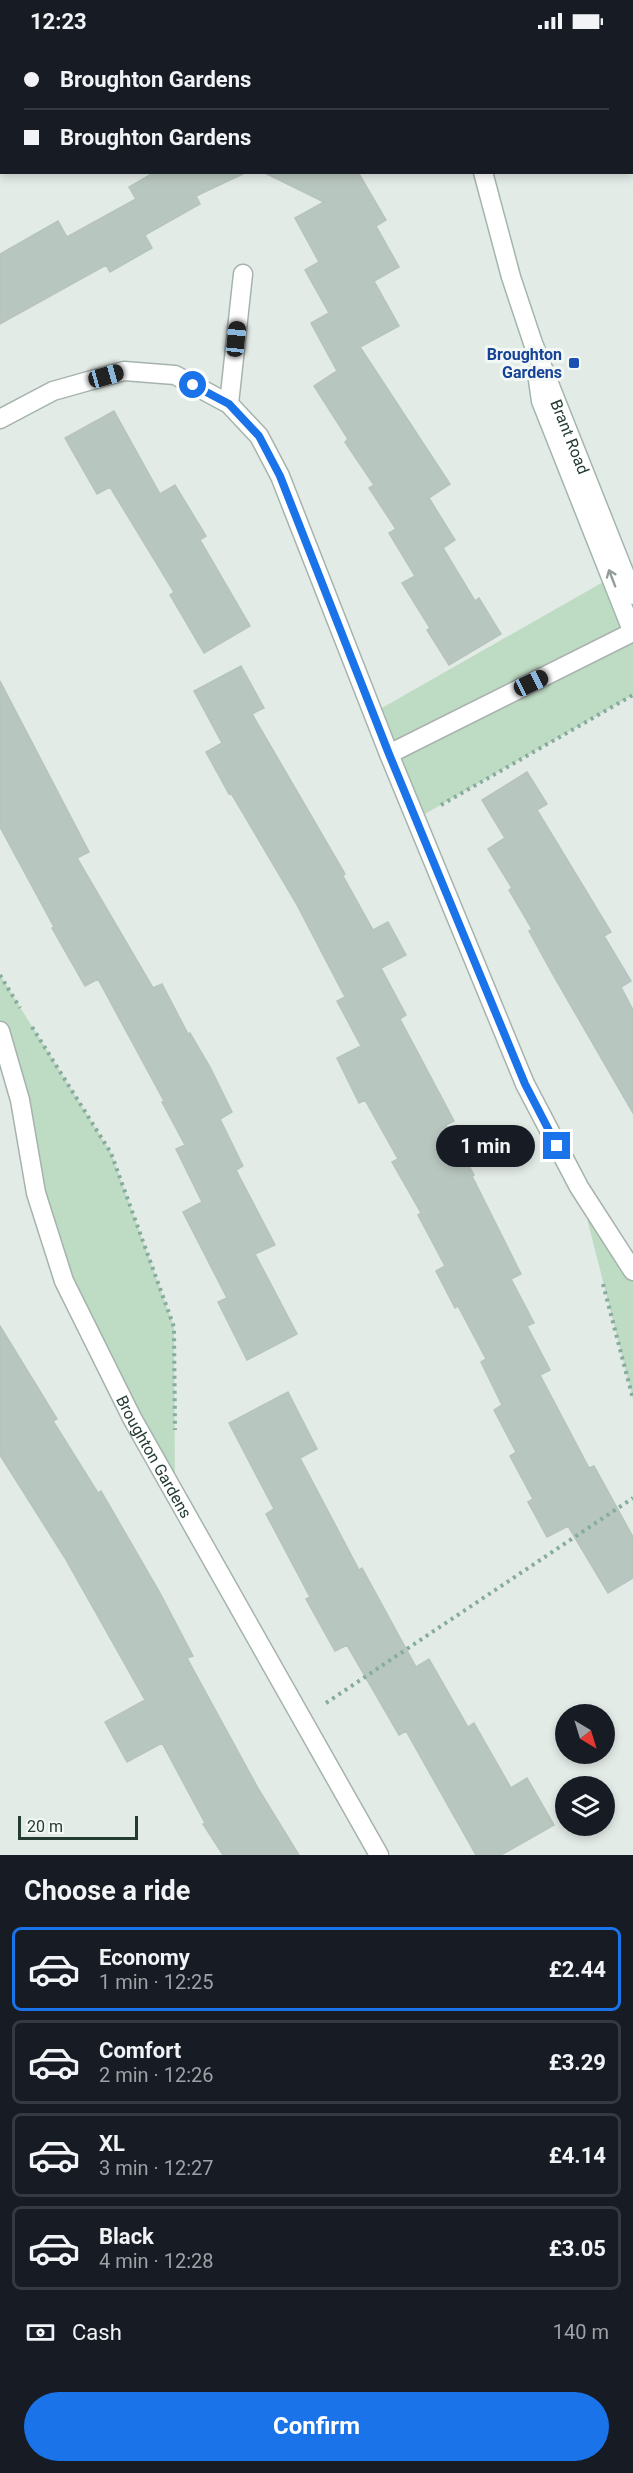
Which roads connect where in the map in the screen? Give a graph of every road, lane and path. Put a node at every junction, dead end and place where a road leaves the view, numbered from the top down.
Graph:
1 (484, 174) edge
2 (243, 274) dead end
3 (533, 343) junction
4 (229, 404) junction
5 (0, 419) edge
6 (633, 595) edge
7 (633, 633) edge
8 (633, 695) edge
9 (389, 754) junction
10 (416, 819) junction
11 (0, 975) edge
12 (25, 1015) dead end
13 (31, 1025) dead end
14 (0, 1031) edge
15 (633, 1271) edge
16 (602, 1277) dead end
17 (633, 1400) edge
18 (175, 1434) dead end
19 (633, 1498) edge
20 (303, 1718) junction
21 (379, 1855) edge

1 - 3 street, Brant Road
2 - 4 street
3 - 6 street, Brant Road
7 -> 3 street
4 - 5 street
4 - 9 street
7 - 9 street
8 - 10 path
9 - 10 street
10 - 15 street
11 - 12 path
13 - 18 path
14 - 20 street, Broughton Gardens
16 - 17 path
19 - 20 path
20 - 21 street, Broughton Gardens

